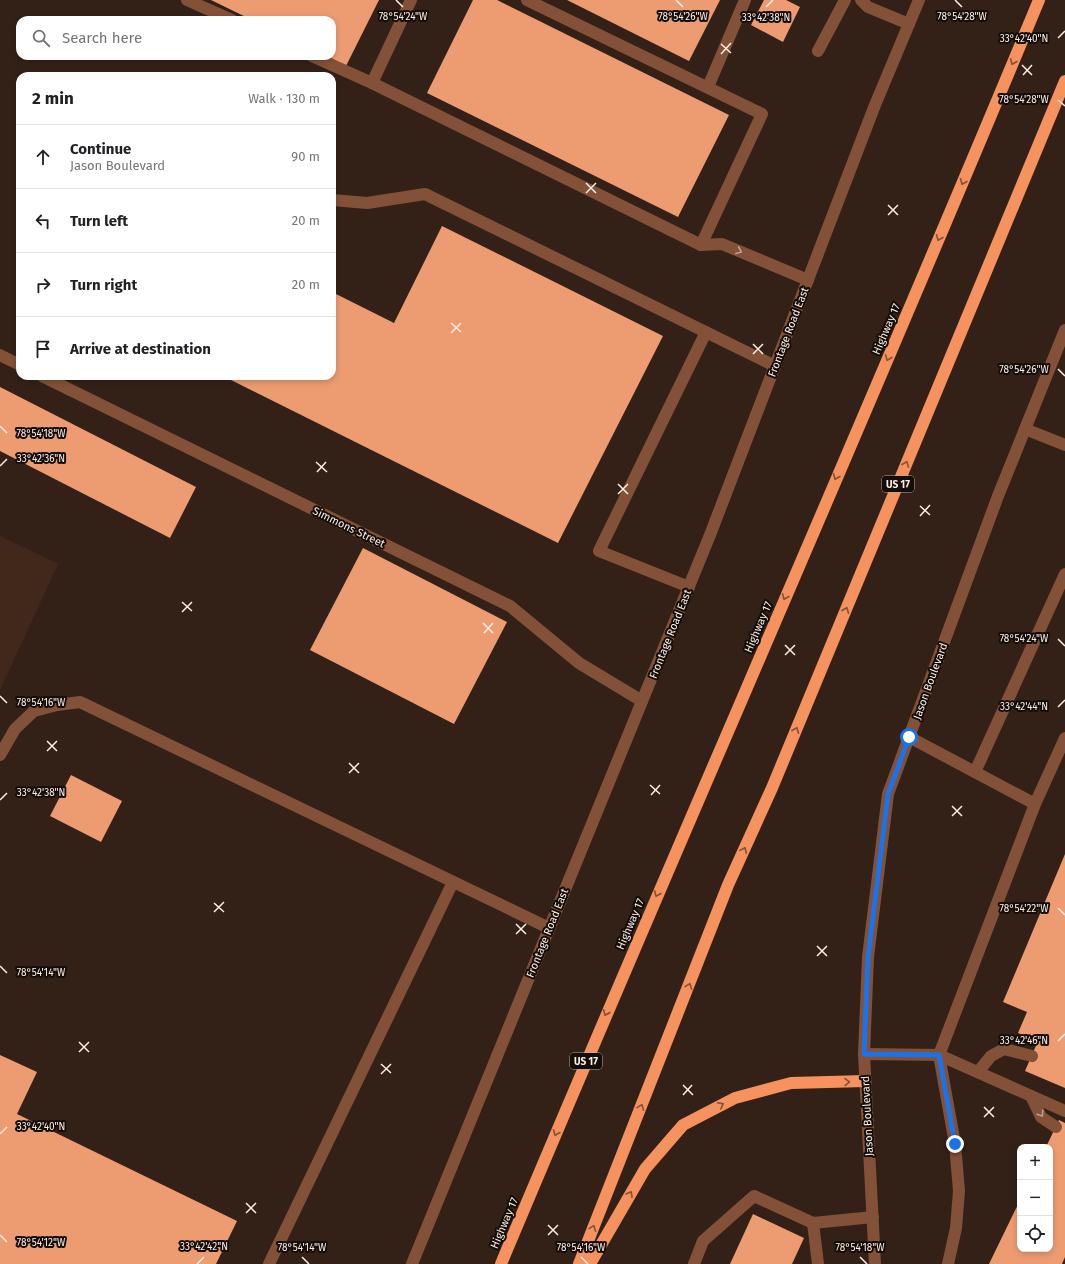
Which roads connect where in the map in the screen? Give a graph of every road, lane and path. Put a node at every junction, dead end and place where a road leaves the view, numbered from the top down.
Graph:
1 (188, 0) edge
2 (411, 0) edge
3 (526, 0) edge
4 (745, 0) edge
5 (845, 0) edge
6 (861, 0) edge
7 (919, 0) edge
8 (1039, 0) edge
9 (223, 16) edge
10 (909, 24) junction
11 (818, 51) dead end
12 (321, 60) edge
13 (1065, 81) edge
14 (372, 83) junction
15 (708, 87) junction
16 (336, 200) edge
17 (701, 245) junction
18 (808, 280) junction
19 (1065, 330) edge
20 (706, 332) junction
21 (0, 355) edge
22 (16, 363) edge
23 (775, 366) junction
24 (50, 380) edge
25 (1025, 429) junction
26 (1065, 445) edge
27 (1065, 574) edge
28 (689, 587) junction
29 (642, 701) junction
30 (909, 737) junction
31 (1065, 738) edge
32 (0, 754) edge
33 (976, 772) junction
34 (1035, 804) junction
35 (453, 882) junction
36 (549, 928) junction
37 (864, 1054) junction
38 (939, 1055) junction
39 (1032, 1056) dead end
40 (978, 1072) junction
41 (865, 1081) junction
42 (1031, 1096) junction
43 (1065, 1111) edge
44 (1056, 1128) dead end
45 (873, 1217) junction
46 (813, 1223) junction
47 (269, 1264) edge
48 (412, 1264) edge
49 (501, 1264) edge
50 (579, 1264) edge
51 (590, 1264) edge
52 (694, 1264) edge
53 (818, 1264) edge
54 (875, 1264) edge
55 (948, 1264) edge

1 - 9 street
2 - 14 street
3 - 15 street
4 - 15 street
5 - 11 street
6 - 10 street
7 - 10 street, Frontage Road East
8 -> 49 highway, Highway 17 / US 17
10 - 18 street, Frontage Road East
12 - 14 street
50 -> 13 highway, US 17
14 - 17 street
15 - 17 street
16 - 20 street
17 -> 18 street
18 - 23 street, Frontage Road East
19 - 25 street, Jason Boulevard
20 - 23 street
20 - 28 street
21 - 22 street
23 - 28 street, Frontage Road East
24 - 29 street, Simmons Street
25 - 26 street
25 - 30 street, Jason Boulevard
27 - 33 street
28 - 29 street, Frontage Road East
29 - 36 street, Frontage Road East
30 - 33 street
30 - 37 street, Jason Boulevard
31 - 34 street
32 - 35 street
33 - 34 street
34 - 38 street
35 - 36 street
35 - 47 street
36 - 48 street, Frontage Road East
37 - 38 street
37 - 41 street, Jason Boulevard
38 - 40 street
38 - 55 street
39 - 40 street
40 - 42 street
41 - 45 street, Jason Boulevard
51 -> 41 highway
42 - 43 street
42 -> 44 street
45 - 46 street
45 - 54 street, Jason Boulevard
46 - 52 street
46 - 53 street

